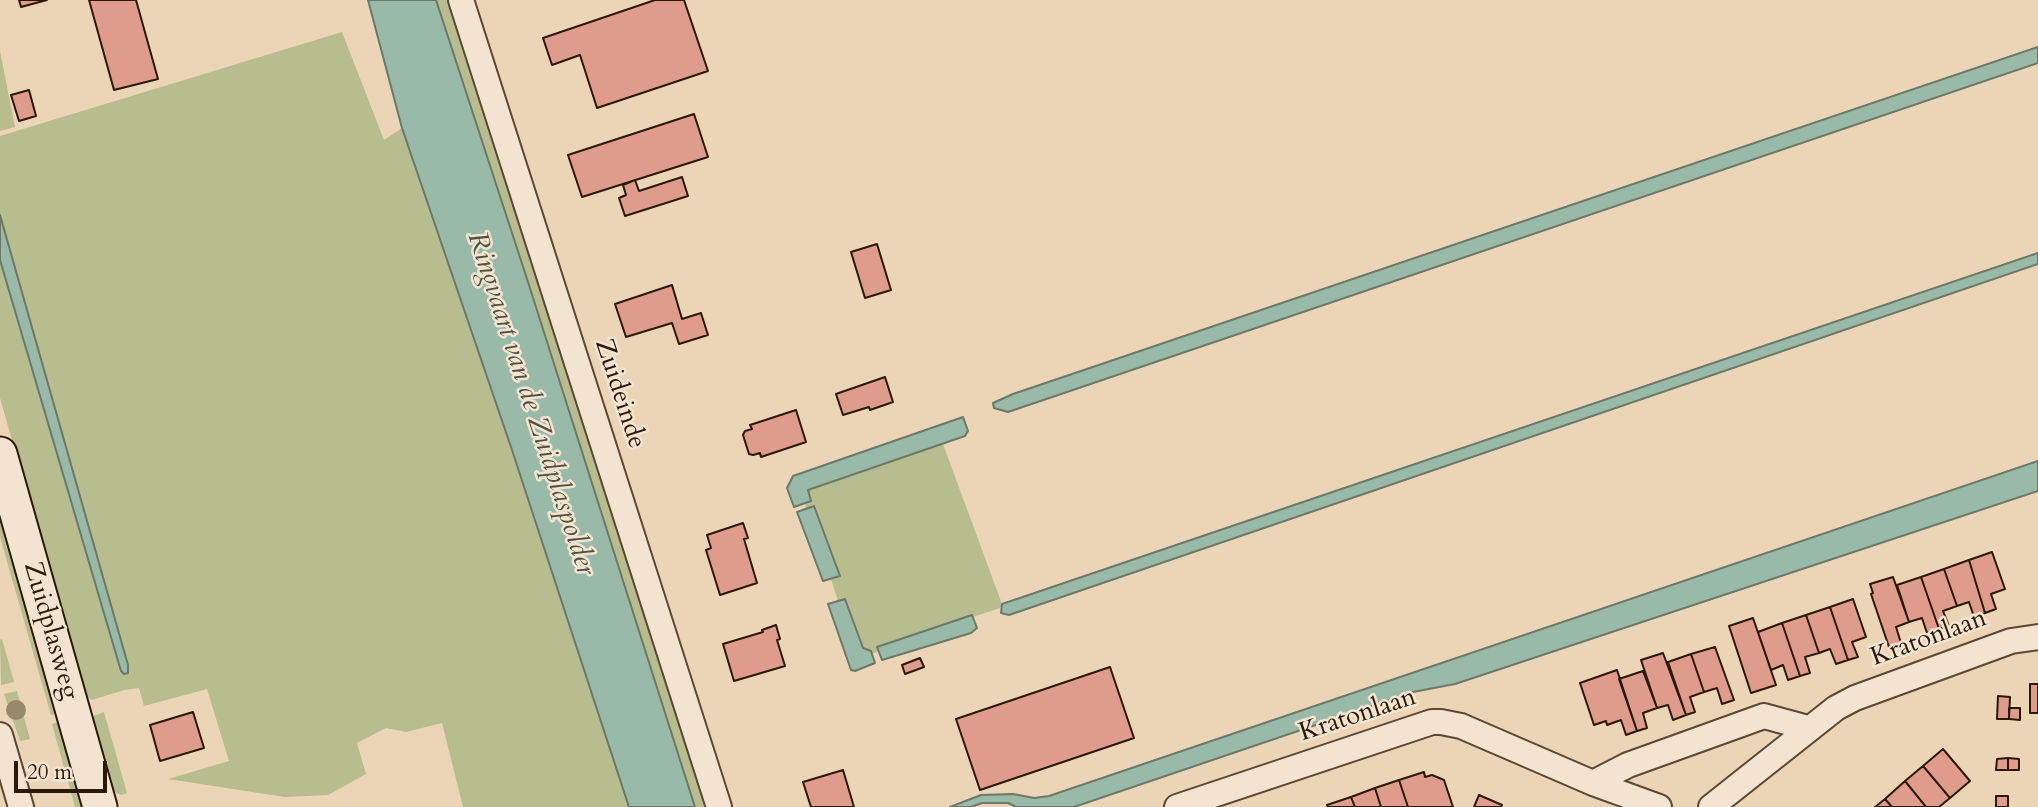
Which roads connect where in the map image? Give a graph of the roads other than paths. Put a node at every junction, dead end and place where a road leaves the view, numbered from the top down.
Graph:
1 (461, 0) edge
2 (0, 454) edge
3 (2038, 637) edge
4 (1808, 727) junction
5 (0, 736) edge
6 (1593, 783) junction
7 (22, 807) edge
8 (100, 807) edge
9 (719, 807) edge
10 (1178, 807) edge
11 (1659, 807) edge
12 (1711, 807) edge

1 - 9 street, Zuideinde
2 - 8 main road, Zuidplasweg
3 - 4 street, Kratonlaan
4 - 6 street
4 - 12 street, Kratonlaan
5 - 7 street
6 - 10 street, Kratonlaan
6 - 11 street, Kratonlaan

